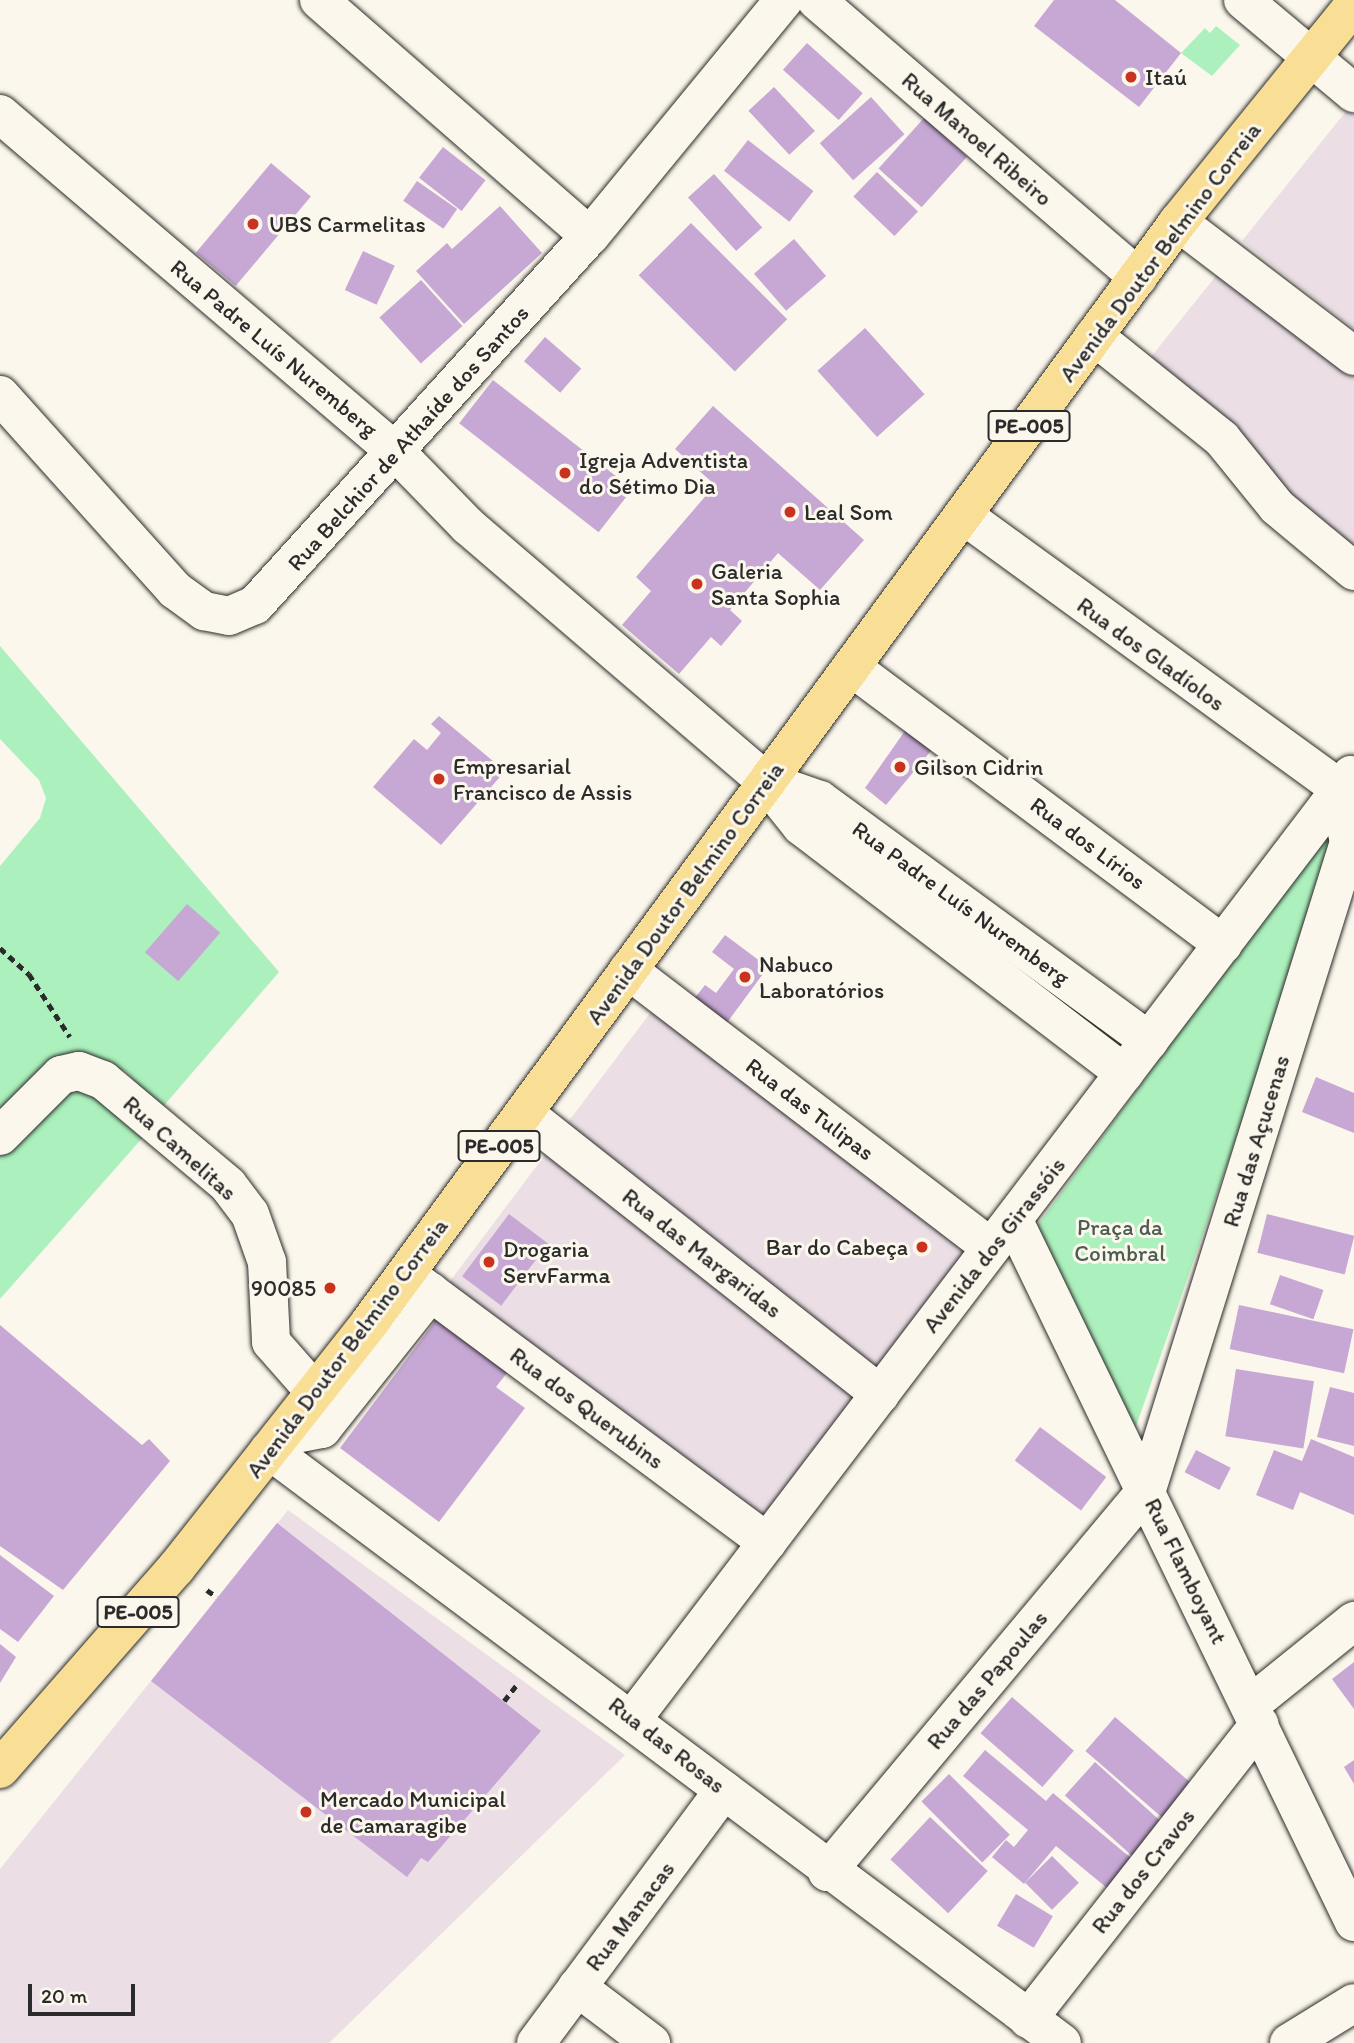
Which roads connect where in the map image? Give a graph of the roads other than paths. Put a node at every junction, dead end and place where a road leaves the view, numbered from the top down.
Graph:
1 (319, 0) edge
2 (784, 0) edge
3 (816, 0) edge
4 (1243, 0) edge
5 (1354, 5) edge
6 (1311, 58) junction
7 (1354, 93) edge
8 (0, 114) edge
9 (1178, 222) junction
10 (590, 236) junction
11 (1138, 277) junction
12 (1094, 336) junction
13 (1354, 356) edge
14 (0, 395) edge
15 (397, 453) junction
16 (963, 515) junction
17 (1354, 571) edge
18 (851, 667) junction
19 (765, 781) junction
20 (1349, 788) edge
21 (1223, 944) junction
22 (628, 971) junction
23 (1149, 1041) junction
24 (1124, 1073) junction
25 (524, 1113) junction
26 (0, 1136) edge
27 (1003, 1235) junction
28 (418, 1283) junction
29 (315, 1392) junction
30 (880, 1394) junction
31 (275, 1444) junction
32 (1147, 1489) junction
33 (768, 1542) junction
34 (1354, 1621) edge
35 (1255, 1715) junction
36 (634, 1717) junction
37 (0, 1769) edge
38 (724, 1790) junction
39 (827, 1872) junction
40 (1354, 1922) edge
41 (577, 1987) junction
42 (1354, 2003) edge
43 (1028, 2019) junction
44 (536, 2043) edge
45 (651, 2043) edge
46 (1062, 2043) edge
47 (1289, 2043) edge

1 - 10 street
2 - 10 street, Rua Belchior de Athaíde dos Santos
3 - 11 street, Rua Manoel Ribeiro
4 - 6 street
5 - 6 main road, Avenida Doutor Belmino Correia / PE-005
6 - 7 street
6 - 9 main road, Avenida Doutor Belmino Correia / PE-005
8 - 15 street, Rua Padre Luís Nuremberg
9 - 11 main road, Avenida Doutor Belmino Correia / PE-005
9 - 13 street
10 - 15 street, Rua Belchior de Athaíde dos Santos
11 - 12 main road, Avenida Doutor Belmino Correia / PE-005
12 - 16 main road, Avenida Doutor Belmino Correia / PE-005
12 - 17 street
14 - 15 street, Rua Belchior de Athaíde dos Santos
15 - 19 street, Rua Padre Luís Nuremberg
16 - 18 main road, Avenida Doutor Belmino Correia / PE-005
16 - 20 street, Rua dos Gladíolos
18 - 19 main road, Avenida Doutor Belmino Correia / PE-005
18 - 21 street, Rua dos Lírios
19 - 22 main road, Avenida Doutor Belmino Correia / PE-005
19 - 23 street, Rua Padre Luís Nuremberg
19 - 24 street, Rua Padre Luís Nuremberg
20 - 21 street, Avenida dos Girassóis
20 - 32 street, Rua das Açucenas
21 - 23 street, Avenida dos Girassóis
22 - 25 main road, Avenida Doutor Belmino Correia / PE-005
22 - 27 street, Rua das Tulipas
23 - 24 street, Avenida dos Girassóis
24 - 27 street, Avenida dos Girassóis
25 - 28 main road, Avenida Doutor Belmino Correia / PE-005
25 - 30 street, Rua das Margaridas
26 - 29 street, Rua Camelitas
27 - 30 street, Avenida dos Girassóis
27 - 32 street, Rua Flamboyant
28 - 29 main road, Avenida Doutor Belmino Correia / PE-005
28 - 31 street
28 - 33 street, Rua dos Querubins
29 - 31 main road, Avenida Doutor Belmino Correia / PE-005
30 - 33 street, Avenida dos Girassóis
31 - 36 street, Rua das Rosas
31 - 37 main road, Avenida Doutor Belmino Correia / PE-005
32 - 35 street, Rua Flamboyant
32 - 39 street, Rua das Papoulas
33 - 36 street, Avenida dos Girassóis
34 - 35 street, Rua dos Cravos
35 - 40 street, Rua Flamboyant
35 - 43 street, Rua dos Cravos
36 - 38 street, Rua das Rosas
38 - 39 street, Rua das Rosas
38 - 41 street, Rua Manacas
39 - 43 street, Rua das Rosas
41 - 44 street, Rua Manacas
41 - 45 street
42 - 47 street
43 - 46 street, Rua das Rosas

